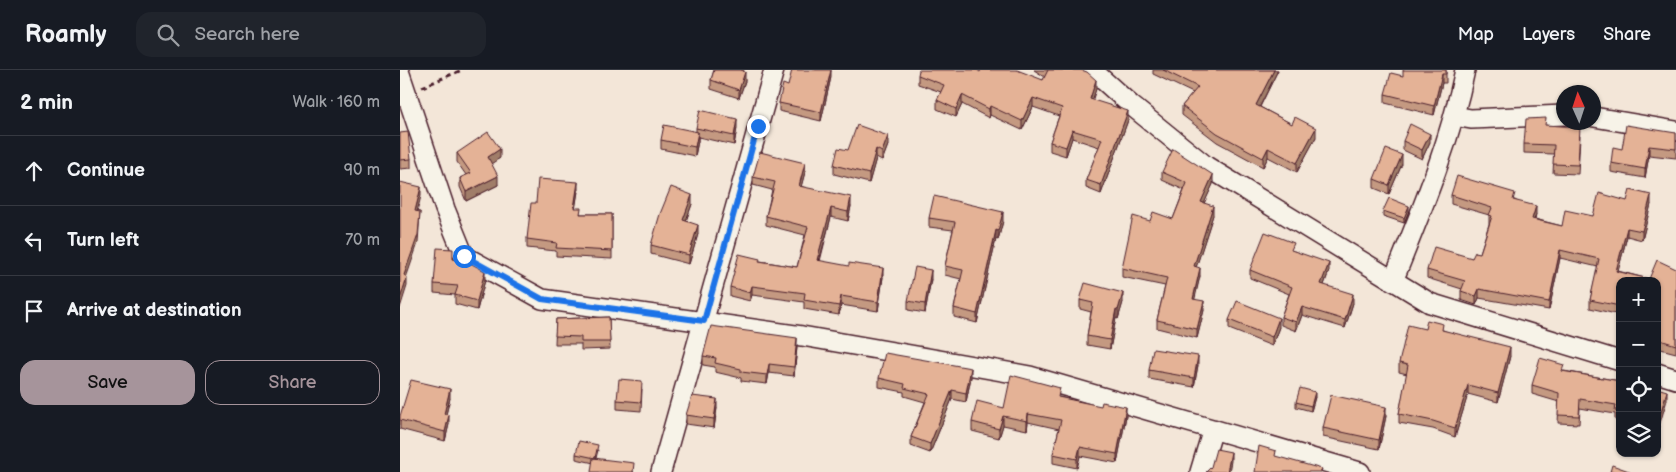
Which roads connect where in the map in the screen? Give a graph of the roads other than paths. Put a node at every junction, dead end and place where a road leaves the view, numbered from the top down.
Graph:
1 (774, 70) edge
2 (1092, 70) edge
3 (1465, 70) edge
4 (400, 74) edge
5 (1556, 115) edge
6 (1454, 116) junction
7 (1601, 118) edge
8 (1676, 131) edge
9 (1393, 281) junction
10 (704, 321) junction
11 (1616, 360) edge
12 (1661, 374) edge
13 (1676, 379) edge
14 (1213, 429) junction
15 (662, 472) edge
16 (1200, 472) edge
17 (1360, 472) edge

1 - 10 street
2 - 9 street
3 - 6 street
4 - 10 street
5 - 6 street
6 - 9 street
7 - 8 street
9 - 11 street
10 - 14 street
10 - 15 street
12 - 13 street
14 - 16 street
14 - 17 street

